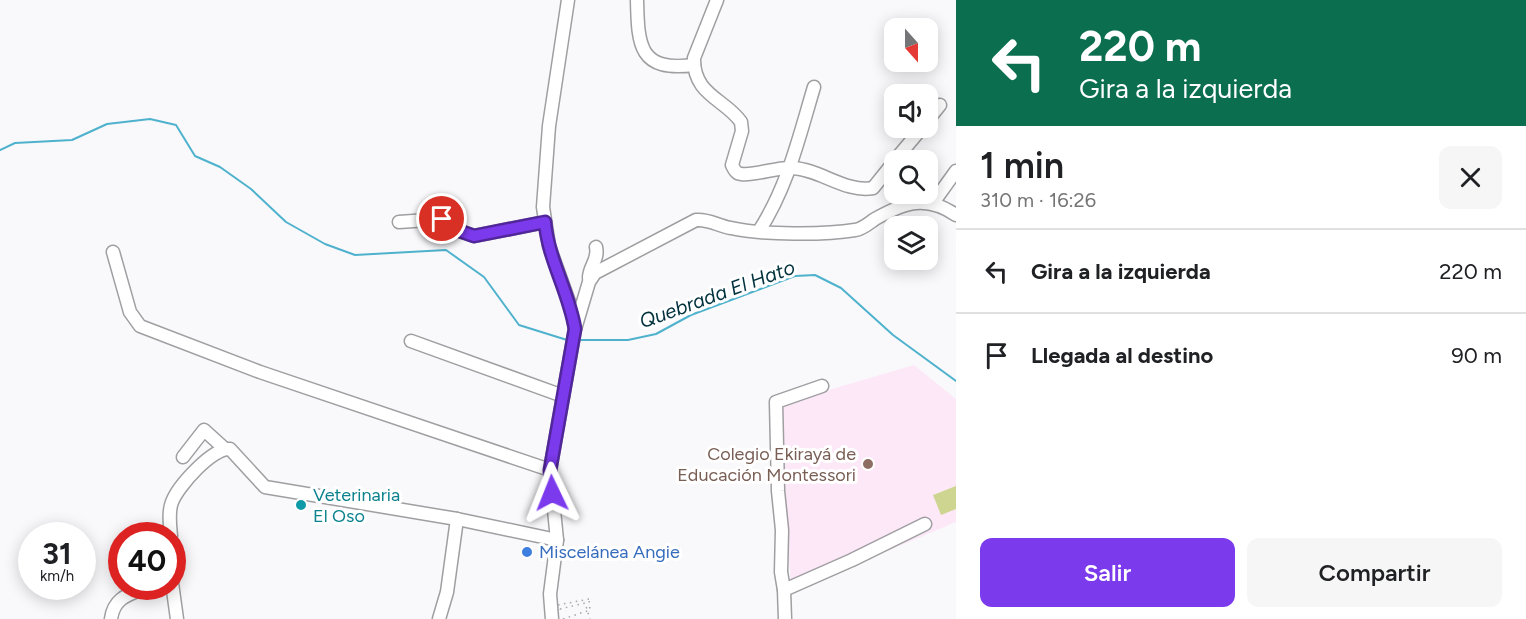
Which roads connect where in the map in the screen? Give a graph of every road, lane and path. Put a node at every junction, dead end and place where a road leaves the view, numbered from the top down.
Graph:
1 (568, 0) edge
2 (637, 0) edge
3 (717, 0) edge
4 (694, 65) junction
5 (814, 87) dead end
6 (940, 105) dead end
7 (938, 107) edge
8 (914, 138) edge
9 (904, 150) edge
10 (791, 168) junction
11 (956, 171) edge
12 (884, 174) edge
13 (938, 196) edge
14 (922, 204) edge
15 (935, 204) edge
16 (956, 215) edge
17 (399, 222) dead end
18 (545, 222) junction
19 (759, 231) junction
20 (596, 247) dead end
21 (112, 252) dead end
22 (589, 282) junction
23 (573, 336) junction
24 (411, 341) dead end
25 (822, 386) dead end
26 (563, 396) junction
27 (225, 449) junction
28 (183, 457) dead end
29 (550, 470) junction
30 (457, 519) junction
31 (171, 522) edge
32 (925, 524) dead end
33 (557, 540) junction
34 (784, 590) junction
35 (118, 600) edge
36 (174, 600) edge
37 (111, 619) edge
38 (177, 619) edge
39 (439, 619) edge
40 (552, 619) edge
41 (563, 619) edge
42 (590, 619) edge
43 (785, 619) edge

1 - 18 street
2 - 4 street
3 - 4 street
4 - 10 street
5 - 10 street
6 - 7 street
8 - 9 street
10 - 12 street
10 - 19 street
11 - 13 street
14 - 19 street
15 - 16 street
17 - 18 street
18 - 23 street
19 - 22 street
20 - 22 street
21 - 29 street
22 - 23 street
23 - 26 street
24 - 26 street
25 - 34 street
26 - 29 street
27 - 28 street
27 - 30 street
27 - 31 street
29 - 33 street
30 - 33 street
30 - 39 street
32 - 34 street
33 - 40 street
34 - 43 street
35 - 37 street
36 - 38 street
41 - 42 path, bridge

